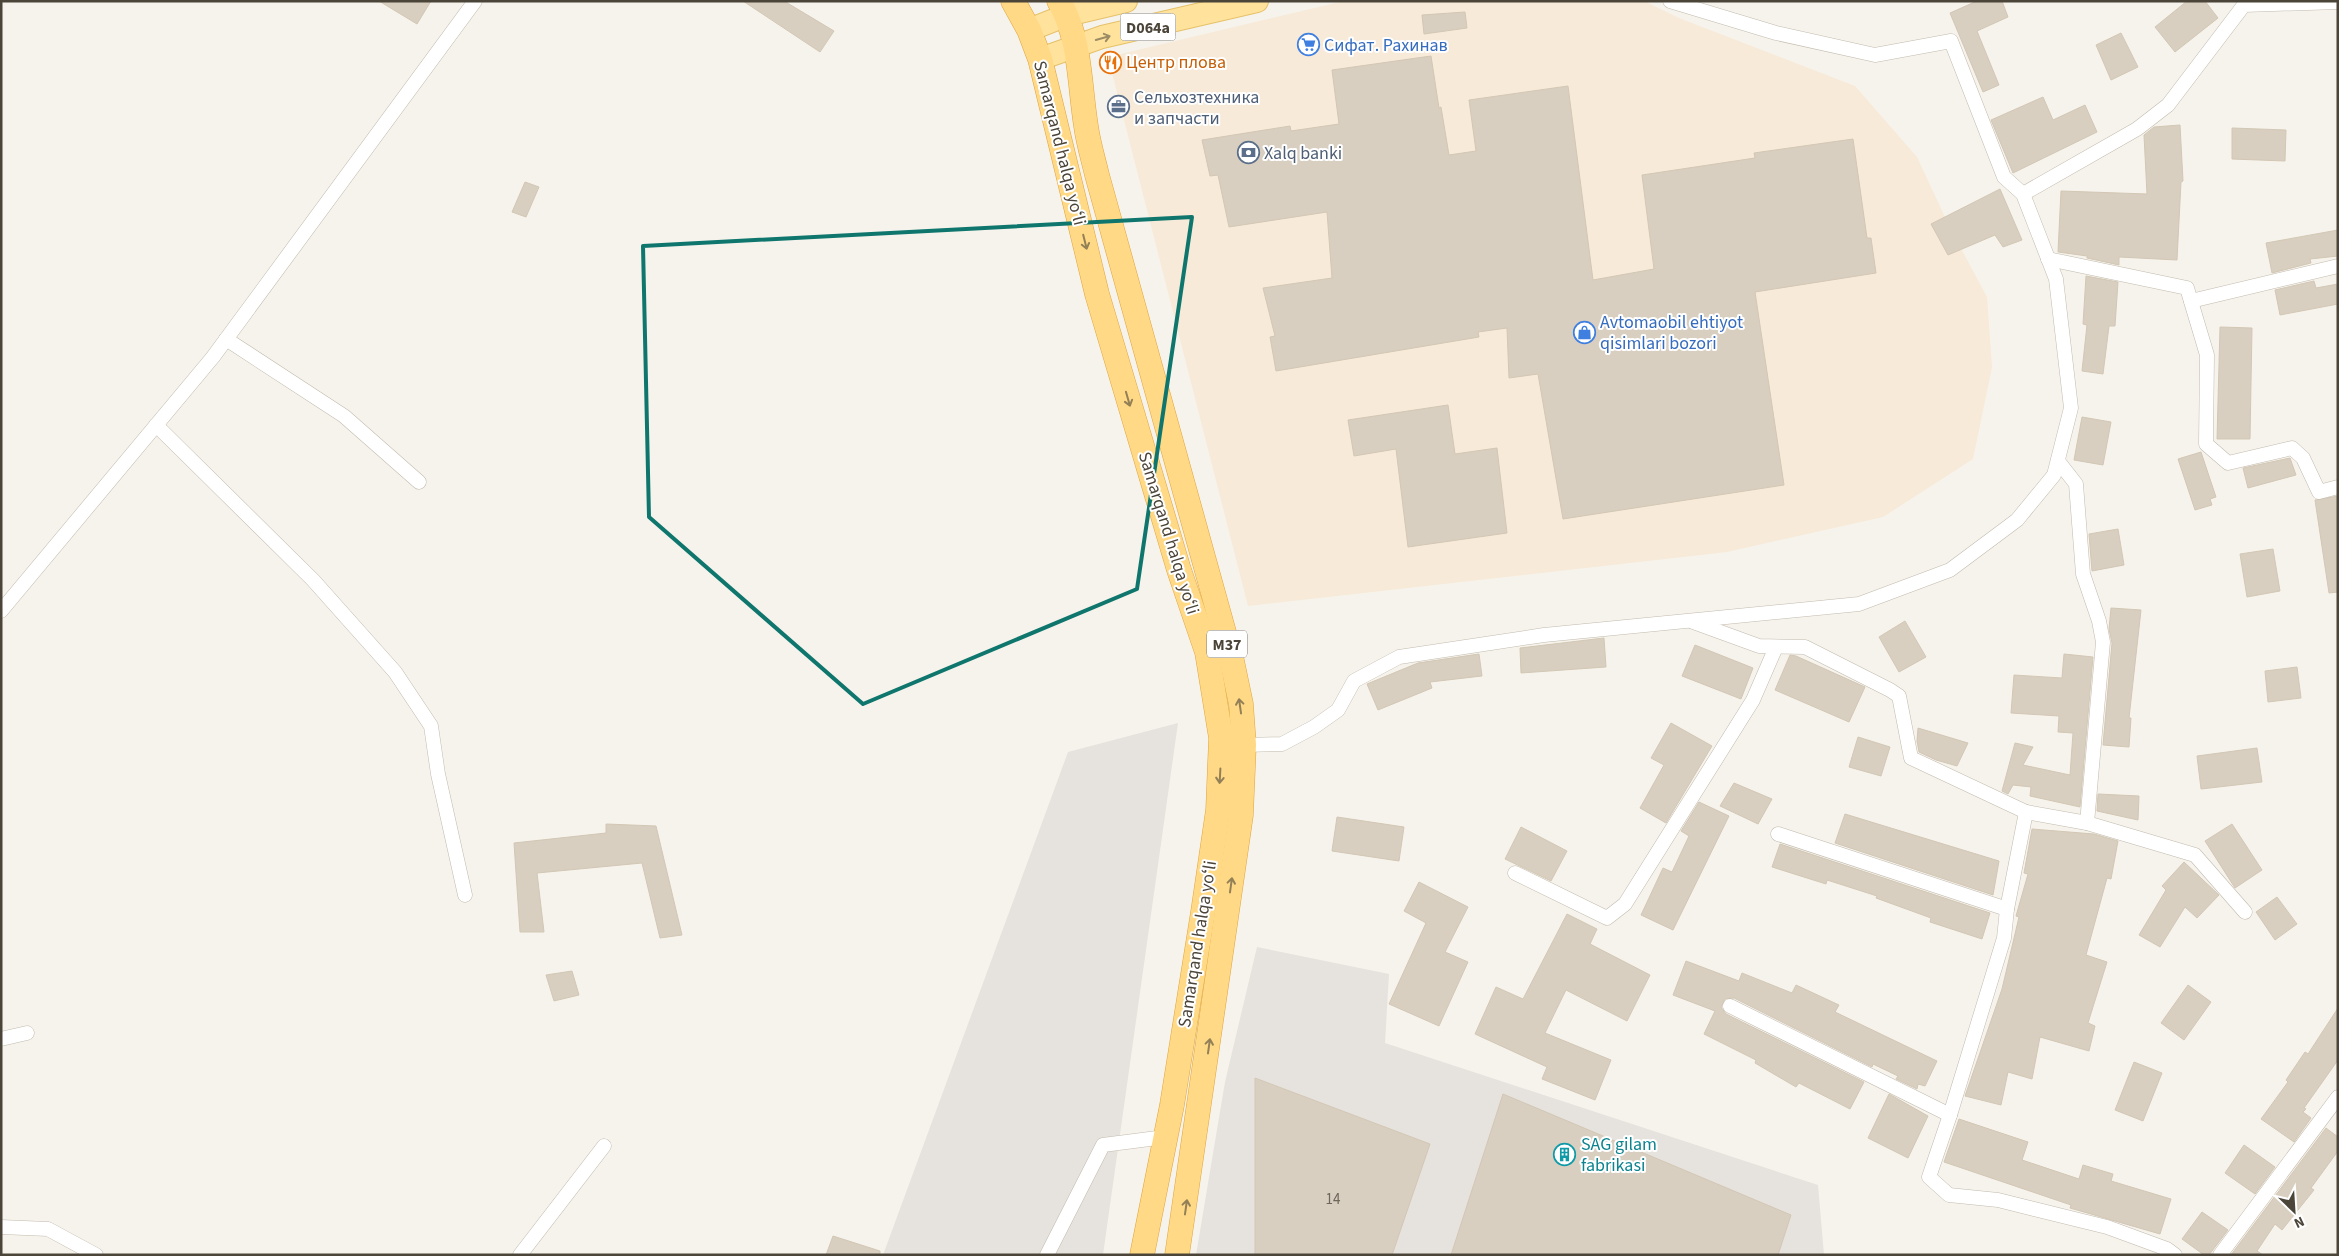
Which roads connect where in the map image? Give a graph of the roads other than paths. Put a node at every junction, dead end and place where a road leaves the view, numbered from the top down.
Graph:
1 (475, 1) edge
2 (1013, 1) edge
3 (1126, 1) edge
4 (1257, 1) edge
5 (1670, 1) edge
6 (2338, 2) edge
7 (2244, 3) edge
8 (1063, 8) edge
9 (1029, 30) junction
10 (1076, 46) junction
11 (1040, 59) junction
12 (2023, 194) junction
13 (2048, 259) junction
14 (2338, 266) edge
15 (2190, 301) junction
16 (226, 340) junction
17 (156, 425) junction
18 (2058, 461) junction
19 (419, 482) dead end
20 (2338, 487) edge
21 (1, 611) edge
22 (1689, 621) junction
23 (1776, 646) junction
24 (1244, 745) junction
25 (2026, 812) junction
26 (2087, 824) junction
27 (1778, 834) dead end
28 (1515, 873) dead end
29 (465, 895) dead end
30 (2007, 909) junction
31 (2246, 912) dead end
32 (1730, 1006) dead end
33 (28, 1032) dead end
34 (1, 1039) edge
35 (2338, 1097) edge
36 (1172, 1105) junction
37 (1200, 1111) junction
38 (1950, 1115) junction
39 (1165, 1137) junction
40 (604, 1146) dead end
41 (1, 1227) edge
42 (96, 1255) edge
43 (520, 1255) edge
44 (1047, 1255) edge
45 (1142, 1255) edge
46 (1177, 1255) edge
47 (2175, 1255) edge
48 (2220, 1255) edge

1 - 16 street
2 - 9 highway, Samarqand halqa yoʻli / M37
3 - 8 main road, D064a
10 -> 4 main road, D064a
5 - 12 street
6 - 7 street
7 - 12 street
8 - 9 main road, D064a
8 - 10 highway, Samarqand halqa yoʻli / M37
9 - 11 highway, Samarqand halqa yoʻli / M37
10 - 11 main road, D064a
24 -> 10 highway, Samarqand halqa yoʻli / M37
11 -> 36 highway, Samarqand halqa yoʻli / M37
12 - 13 street
13 - 15 street
13 - 18 street
14 - 15 street
15 - 20 street
16 - 17 street
16 - 19 street
17 - 21 street
17 - 29 street
18 - 22 street
18 - 26 street
22 - 23 street
22 - 24 street
23 - 25 street
23 - 28 street
37 -> 24 highway, Samarqand halqa yoʻli / M37
25 - 26 street
25 - 30 street
26 - 31 street
27 - 30 street
30 - 38 street
32 - 38 street
33 - 34 street
35 - 48 street
36 - 37 highway
36 - 39 highway, Samarqand halqa yoʻli / M37
46 -> 37 highway, Samarqand halqa yoʻli / M37
38 - 47 street
39 - 44 street
39 - 45 highway, Samarqand halqa yoʻli / M37
40 - 43 street
41 - 42 street

